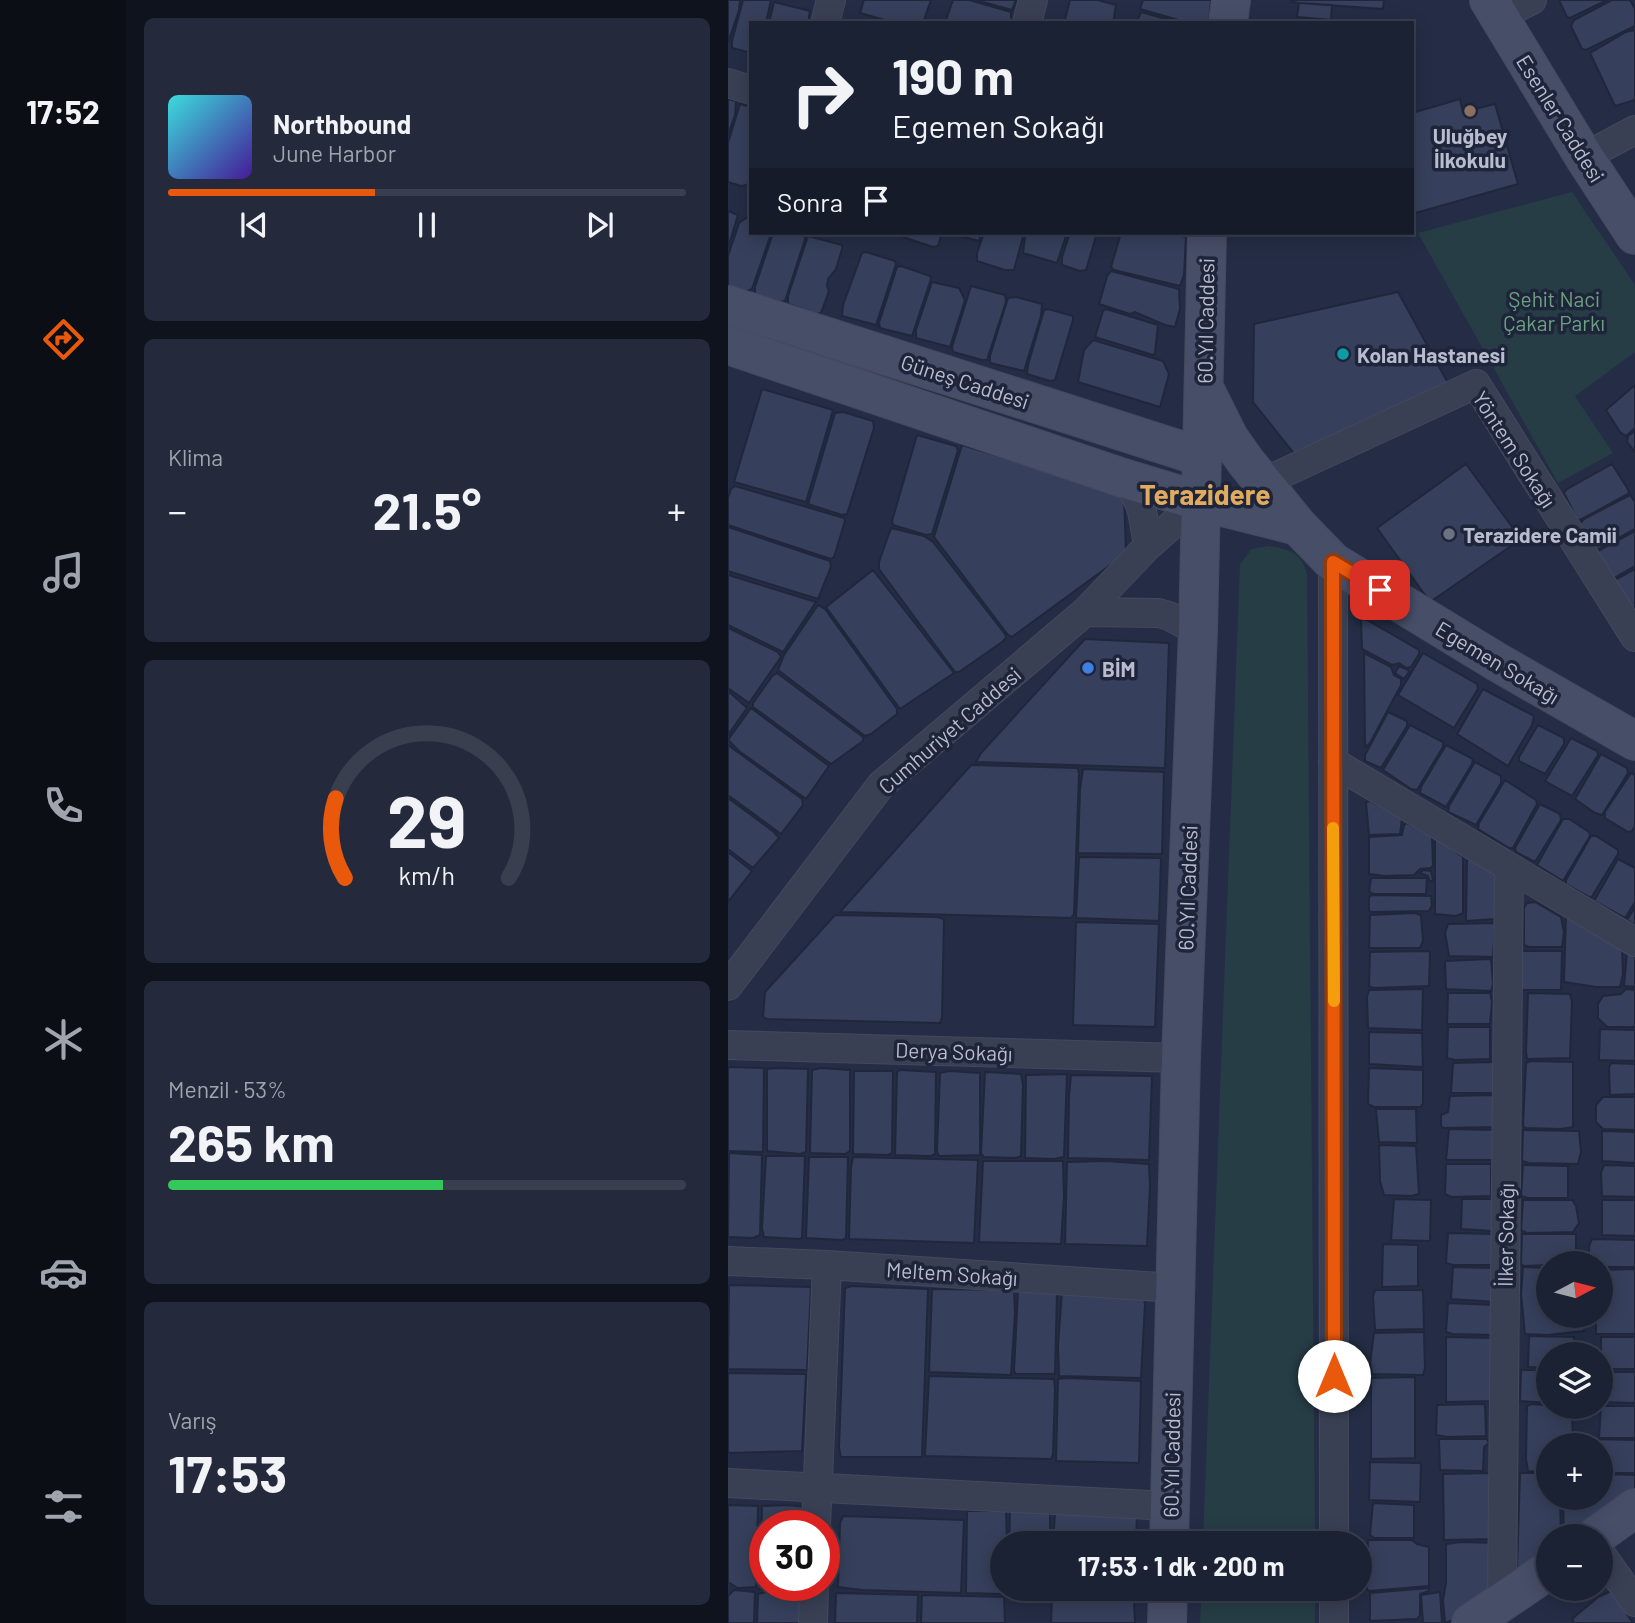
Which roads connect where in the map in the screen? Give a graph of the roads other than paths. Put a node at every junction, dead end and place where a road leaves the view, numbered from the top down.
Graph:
1 (831, 0) edge
2 (1033, 0) edge
3 (1231, 0) edge
4 (1532, 0) edge
5 (1493, 8) edge
6 (826, 21) edge
7 (1028, 21) edge
8 (1228, 21) edge
9 (728, 83) edge
10 (749, 89) edge
11 (1635, 130) edge
12 (1584, 157) junction
13 (1207, 235) edge
14 (1635, 235) edge
15 (734, 307) edge
16 (728, 345) edge
17 (1204, 388) junction
18 (1202, 457) junction
19 (1123, 478) junction
20 (1264, 482) junction
21 (1199, 501) junction
22 (1298, 526) junction
23 (1148, 546) junction
24 (1333, 562) junction
25 (1085, 611) junction
26 (1198, 631) junction
27 (1635, 637) edge
28 (1635, 741) edge
29 (1333, 762) junction
30 (1509, 867) junction
31 (1635, 942) edge
32 (728, 986) edge
33 (728, 1045) edge
34 (1181, 1058) junction
35 (728, 1261) edge
36 (827, 1265) junction
37 (1175, 1288) junction
38 (728, 1483) edge
39 (817, 1488) junction
40 (1169, 1506) junction
41 (1635, 1508) edge
42 (816, 1510) edge
43 (1613, 1524) edge
44 (1169, 1531) edge
45 (1334, 1531) edge
46 (1613, 1571) edge
47 (1536, 1579) edge
48 (814, 1601) edge
49 (1168, 1601) edge
50 (1334, 1601) edge
51 (1635, 1602) edge
52 (1487, 1613) edge
53 (813, 1623) edge
54 (1167, 1623) edge
55 (1334, 1623) edge

1 - 6 street
2 - 7 street
3 - 8 main road
4 - 5 street
5 - 12 main road, Esenler Caddesi
9 - 10 street
11 - 12 street
12 - 14 main road, Esenler Caddesi
13 - 17 main road, 60.Yıl Caddesi
15 - 16 street
15 - 18 main road, Güneş Caddesi
16 - 19 main road, Güneş Caddesi
17 - 18 main road, 60.Yıl Caddesi
17 - 20 main road, Egemen Sokağı
18 - 21 main road, 60.Yıl Caddesi
19 - 21 main road, Güneş Caddesi
19 - 23 street
20 - 22 main road, Egemen Sokağı
20 - 27 street, Yöntem Sokağı
21 - 22 main road, Güneş Caddesi
21 - 23 street, Cumhuriyet Caddesi
21 - 26 main road, 60.Yıl Caddesi
22 - 24 main road, Egemen Sokağı
23 - 25 street, Cumhuriyet Caddesi
24 - 28 main road, Egemen Sokağı
24 - 29 street
25 - 26 street
25 - 32 street, Cumhuriyet Caddesi
26 - 34 main road, 60.Yıl Caddesi
29 - 30 street
29 - 45 street
30 - 31 street
30 - 52 street, İlker Sokağı
33 - 34 street, Derya Sokağı
34 - 37 main road, 60.Yıl Caddesi
35 - 36 street, Meltem Sokağı
36 - 37 street, Meltem Sokağı
36 - 39 street
37 - 40 main road, 60.Yıl Caddesi
38 - 39 street
39 - 40 street
39 - 42 street
40 - 44 main road, 60.Yıl Caddesi
41 - 43 main road
46 - 51 street
47 - 52 main road
48 - 53 street
49 - 54 main road
50 - 55 street

